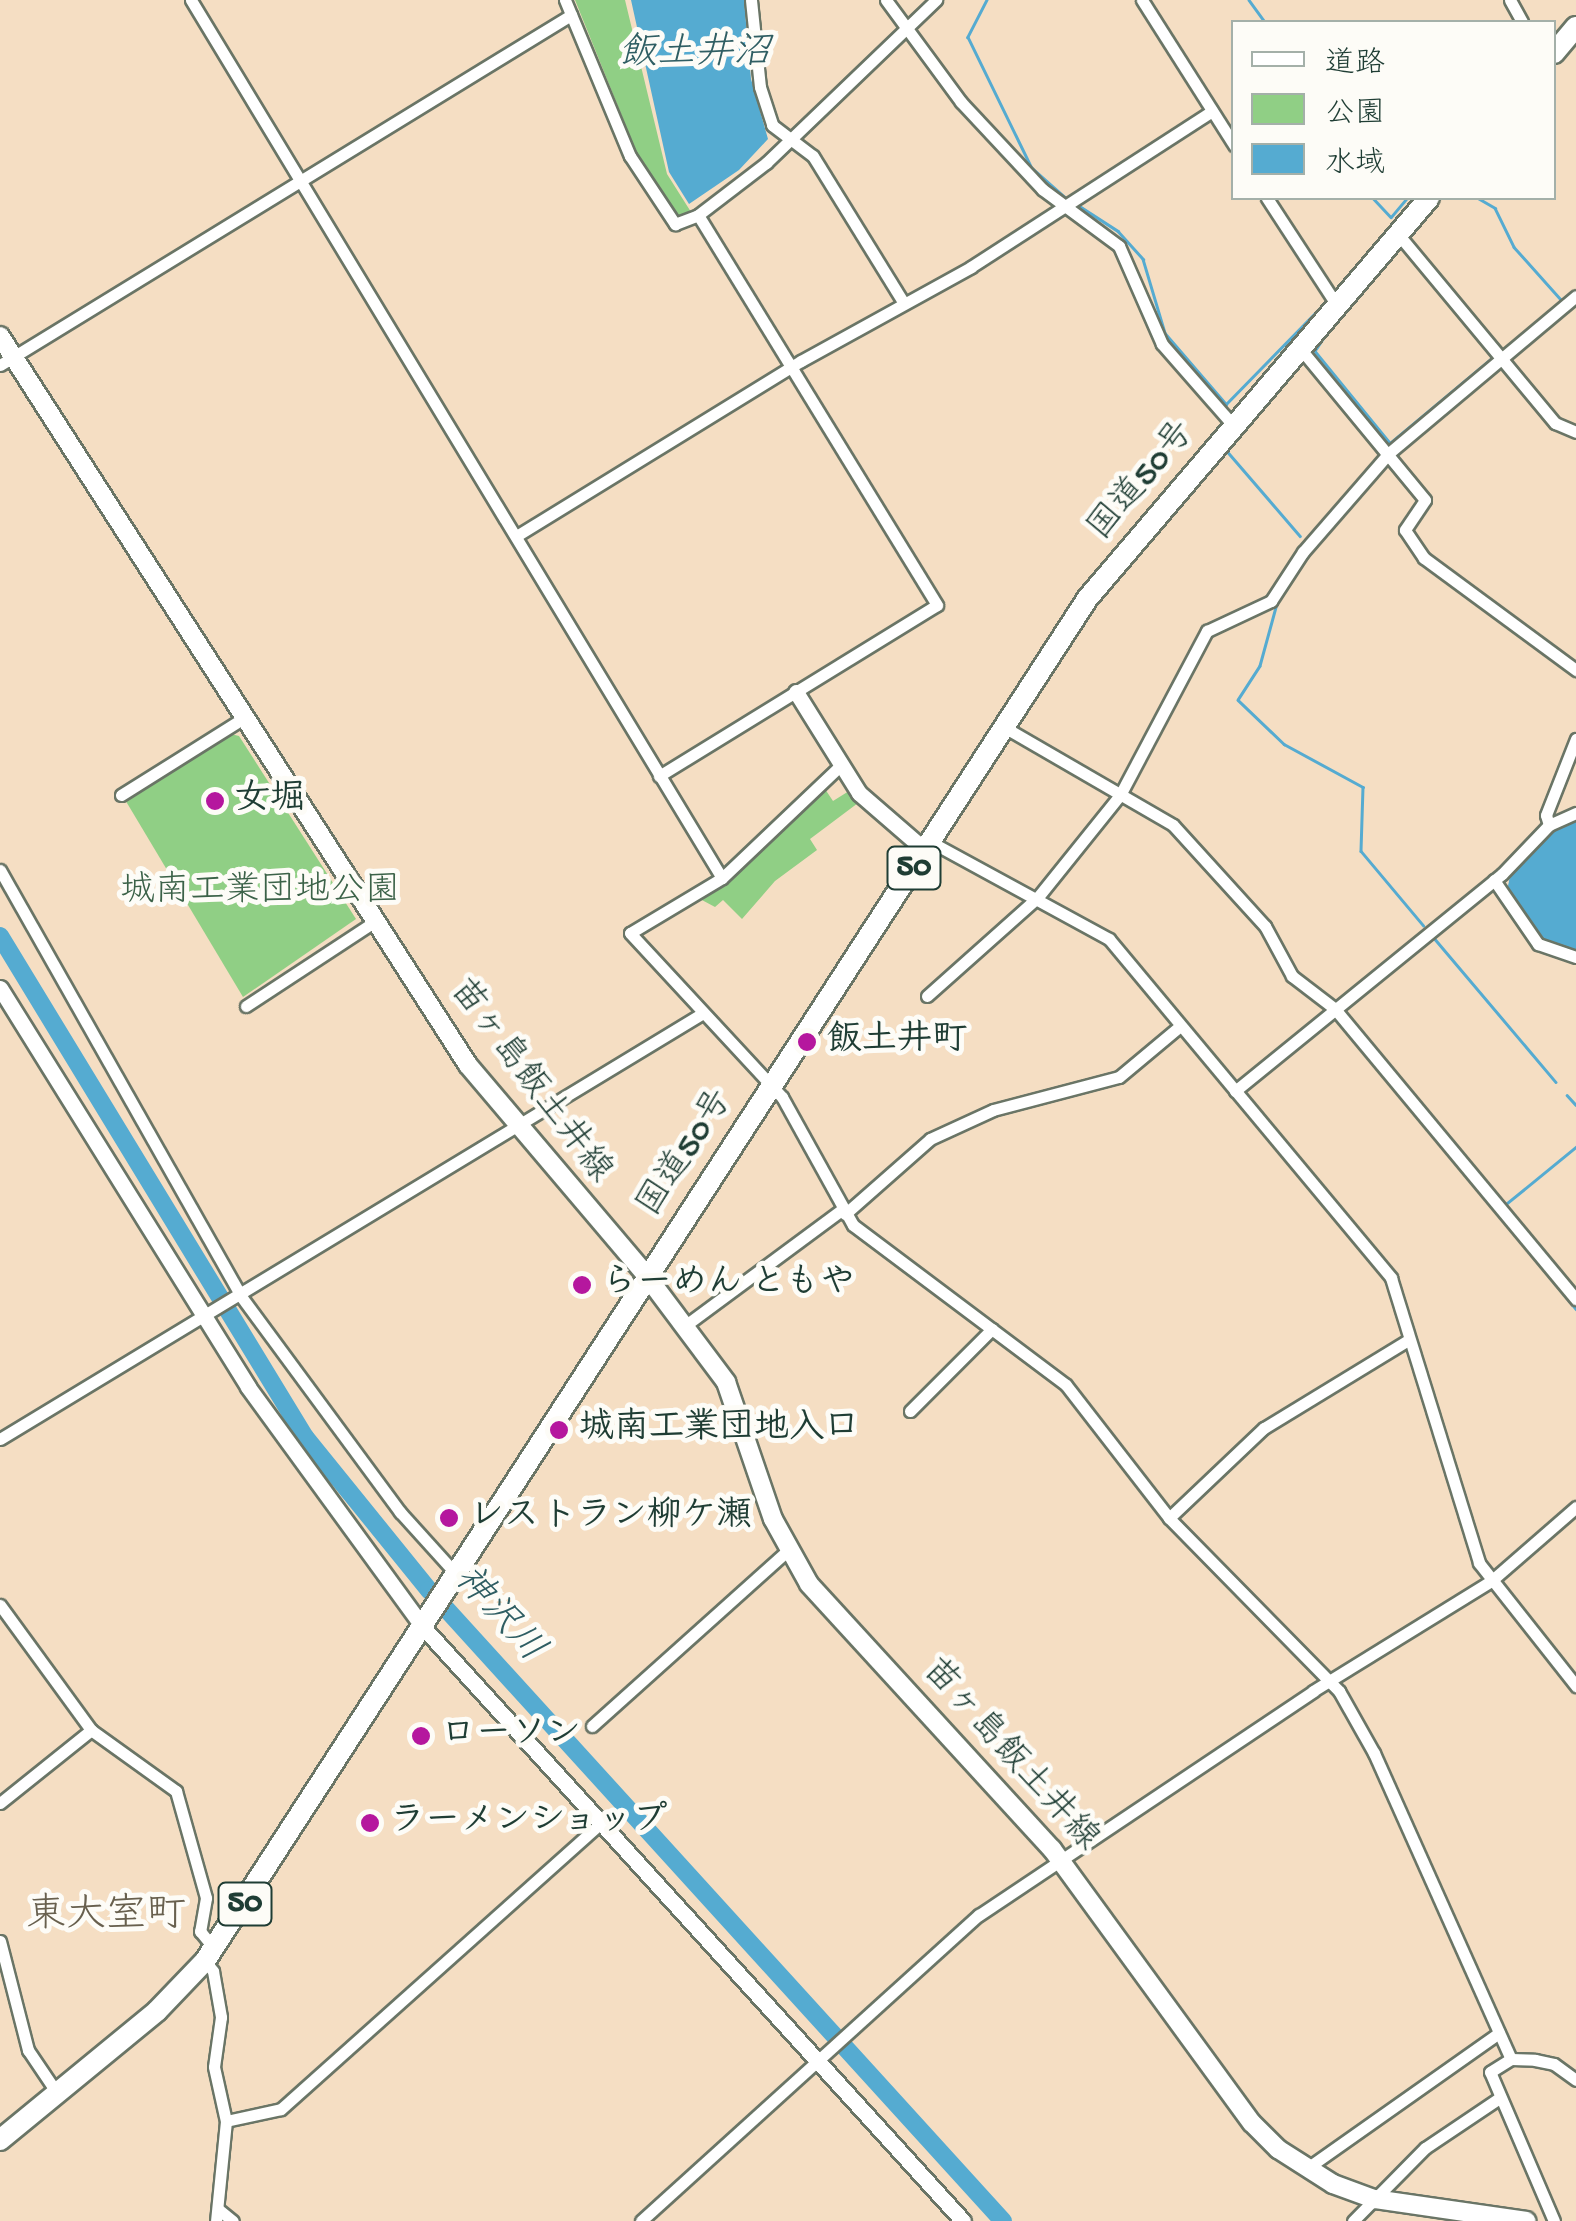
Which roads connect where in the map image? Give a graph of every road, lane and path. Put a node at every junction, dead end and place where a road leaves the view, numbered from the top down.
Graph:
1 (191, 0) edge
2 (565, 0) edge
3 (750, 0) edge
4 (886, 0) edge
5 (936, 0) edge
6 (1142, 0) edge
7 (571, 16) junction
8 (1576, 27) edge
9 (908, 29) junction
10 (1556, 51) edge
11 (1212, 112) junction
12 (793, 140) junction
13 (1231, 140) edge
14 (300, 181) junction
15 (1267, 200) edge
16 (1428, 200) edge
17 (1060, 206) junction
18 (698, 215) junction
19 (1398, 234) junction
20 (1576, 296) edge
21 (903, 302) junction
22 (1336, 304) junction
23 (0, 336) edge
24 (1299, 347) junction
25 (1499, 358) junction
26 (6, 361) edge
27 (792, 369) junction
28 (1233, 424) junction
29 (1576, 432) edge
30 (1390, 453) junction
31 (518, 535) junction
32 (1576, 670) edge
33 (796, 692) junction
34 (242, 719) junction
35 (1004, 727) junction
36 (1576, 739) edge
37 (841, 765) junction
38 (659, 776) junction
39 (121, 795) dead end
40 (1120, 796) junction
41 (1576, 813) edge
42 (1549, 824) junction
43 (928, 846) junction
44 (0, 870) edge
45 (722, 878) junction
46 (1494, 880) junction
47 (1038, 897) junction
48 (374, 922) junction
49 (1576, 957) edge
50 (0, 988) edge
51 (927, 996) dead end
52 (246, 1006) dead end
53 (1335, 1009) junction
54 (703, 1013) junction
55 (1180, 1026) junction
56 (770, 1088) junction
57 (1235, 1091) junction
58 (516, 1126) junction
59 (842, 1212) junction
60 (646, 1276) junction
61 (238, 1296) junction
62 (1576, 1299) edge
63 (204, 1316) junction
64 (686, 1325) junction
65 (992, 1328) junction
66 (1408, 1340) junction
67 (910, 1411) dead end
68 (0, 1439) edge
69 (1576, 1507) edge
70 (1169, 1518) junction
71 (787, 1551) junction
72 (454, 1577) junction
73 (1491, 1581) junction
74 (0, 1605) edge
75 (426, 1620) junction
76 (1329, 1680) junction
77 (1576, 1686) edge
78 (592, 1726) dead end
79 (91, 1730) junction
80 (0, 1803) edge
81 (605, 1820) junction
82 (1061, 1860) junction
83 (0, 1941) edge
84 (209, 1954) junction
85 (1499, 2032) junction
86 (823, 2055) junction
87 (1511, 2060) junction
88 (1576, 2080) edge
89 (57, 2092) junction
90 (1498, 2099) junction
91 (226, 2121) junction
92 (0, 2140) edge
93 (1306, 2169) junction
94 (1374, 2199) junction
95 (217, 2215) edge
96 (233, 2221) edge
97 (641, 2221) edge
98 (963, 2221) edge
99 (1353, 2221) edge
100 (1526, 2221) edge
101 (1554, 2221) edge

1 - 14 street
2 - 7 street
3 - 12 street
4 - 9 street
5 - 9 street
6 - 11 street
7 - 14 street
7 - 18 street
8 - 10 highway
9 - 12 street
9 - 17 street
11 - 13 street
11 - 17 street
12 - 18 street
12 - 21 street
14 - 26 street
14 - 31 street
15 - 22 street
16 - 19 highway, 国道50号 / 50
17 - 21 street
17 - 28 street
18 - 27 street
19 - 22 highway, 国道50号 / 50
19 - 25 street
20 - 25 street
21 - 27 street
22 - 24 highway, 国道50号 / 50
23 - 26 main road, 苗ヶ島飯土井線
24 - 28 highway, 国道50号 / 50
24 - 30 street
25 - 29 street
25 - 30 street
26 - 34 main road, 苗ヶ島飯土井線
27 - 31 street
27 - 33 street
28 - 35 highway, 国道50号 / 50
30 - 32 street
30 - 40 street
31 - 38 street
33 - 37 street
33 - 38 street
34 - 39 street
34 - 48 main road, 苗ヶ島飯土井線
35 - 40 street
35 - 43 highway, 国道50号 / 50
36 - 42 street
37 - 43 street
37 - 45 street
38 - 45 street
40 - 47 street
40 - 53 street
41 - 42 street
42 - 46 street
43 - 47 street
43 - 56 highway, 国道50号 / 50
44 - 61 street
45 - 54 street
46 - 49 street
46 - 53 street
47 - 51 street
47 - 55 street
48 - 52 street
48 - 58 main road, 苗ヶ島飯土井線
50 - 63 street
53 - 57 street
53 - 62 street
54 - 56 street
54 - 58 street
55 - 57 street
55 - 59 street
56 - 59 street
56 - 60 highway, 国道50号 / 50
57 - 66 street
58 - 60 main road, 苗ヶ島飯土井線
58 - 61 street
59 - 64 street
59 - 65 street
60 - 64 main road, 苗ヶ島飯土井線
60 - 72 highway, 国道50号 / 50
61 - 63 street
61 - 72 street
63 - 68 street
63 - 75 street
64 - 71 main road, 苗ヶ島飯土井線
65 - 67 street
65 - 70 street
66 - 70 street
66 - 73 street
69 - 73 street
70 - 76 street
71 - 78 street
71 - 82 main road, 苗ヶ島飯土井線
72 - 75 highway, 国道50号 / 50
73 - 76 street
73 - 77 street
74 - 79 street
75 - 81 street
75 - 84 highway, 国道50号 / 50
76 - 82 street
76 - 85 street
79 - 80 street
79 - 84 street
81 - 86 street
81 - 91 street
82 - 86 street
82 - 93 main road, 苗ヶ島飯土井線
83 - 89 street
84 - 89 highway, 国道50号 / 50
84 - 91 street
85 - 87 street
85 - 93 street
86 - 97 street
86 - 98 street
87 - 88 street
87 - 90 street
89 - 92 highway, 国道50号 / 50
90 - 94 street
90 - 101 street
91 - 95 street
93 - 94 main road, 苗ヶ島飯土井線
94 - 99 street
94 - 100 main road, 苗ヶ島飯土井線
95 - 96 street

